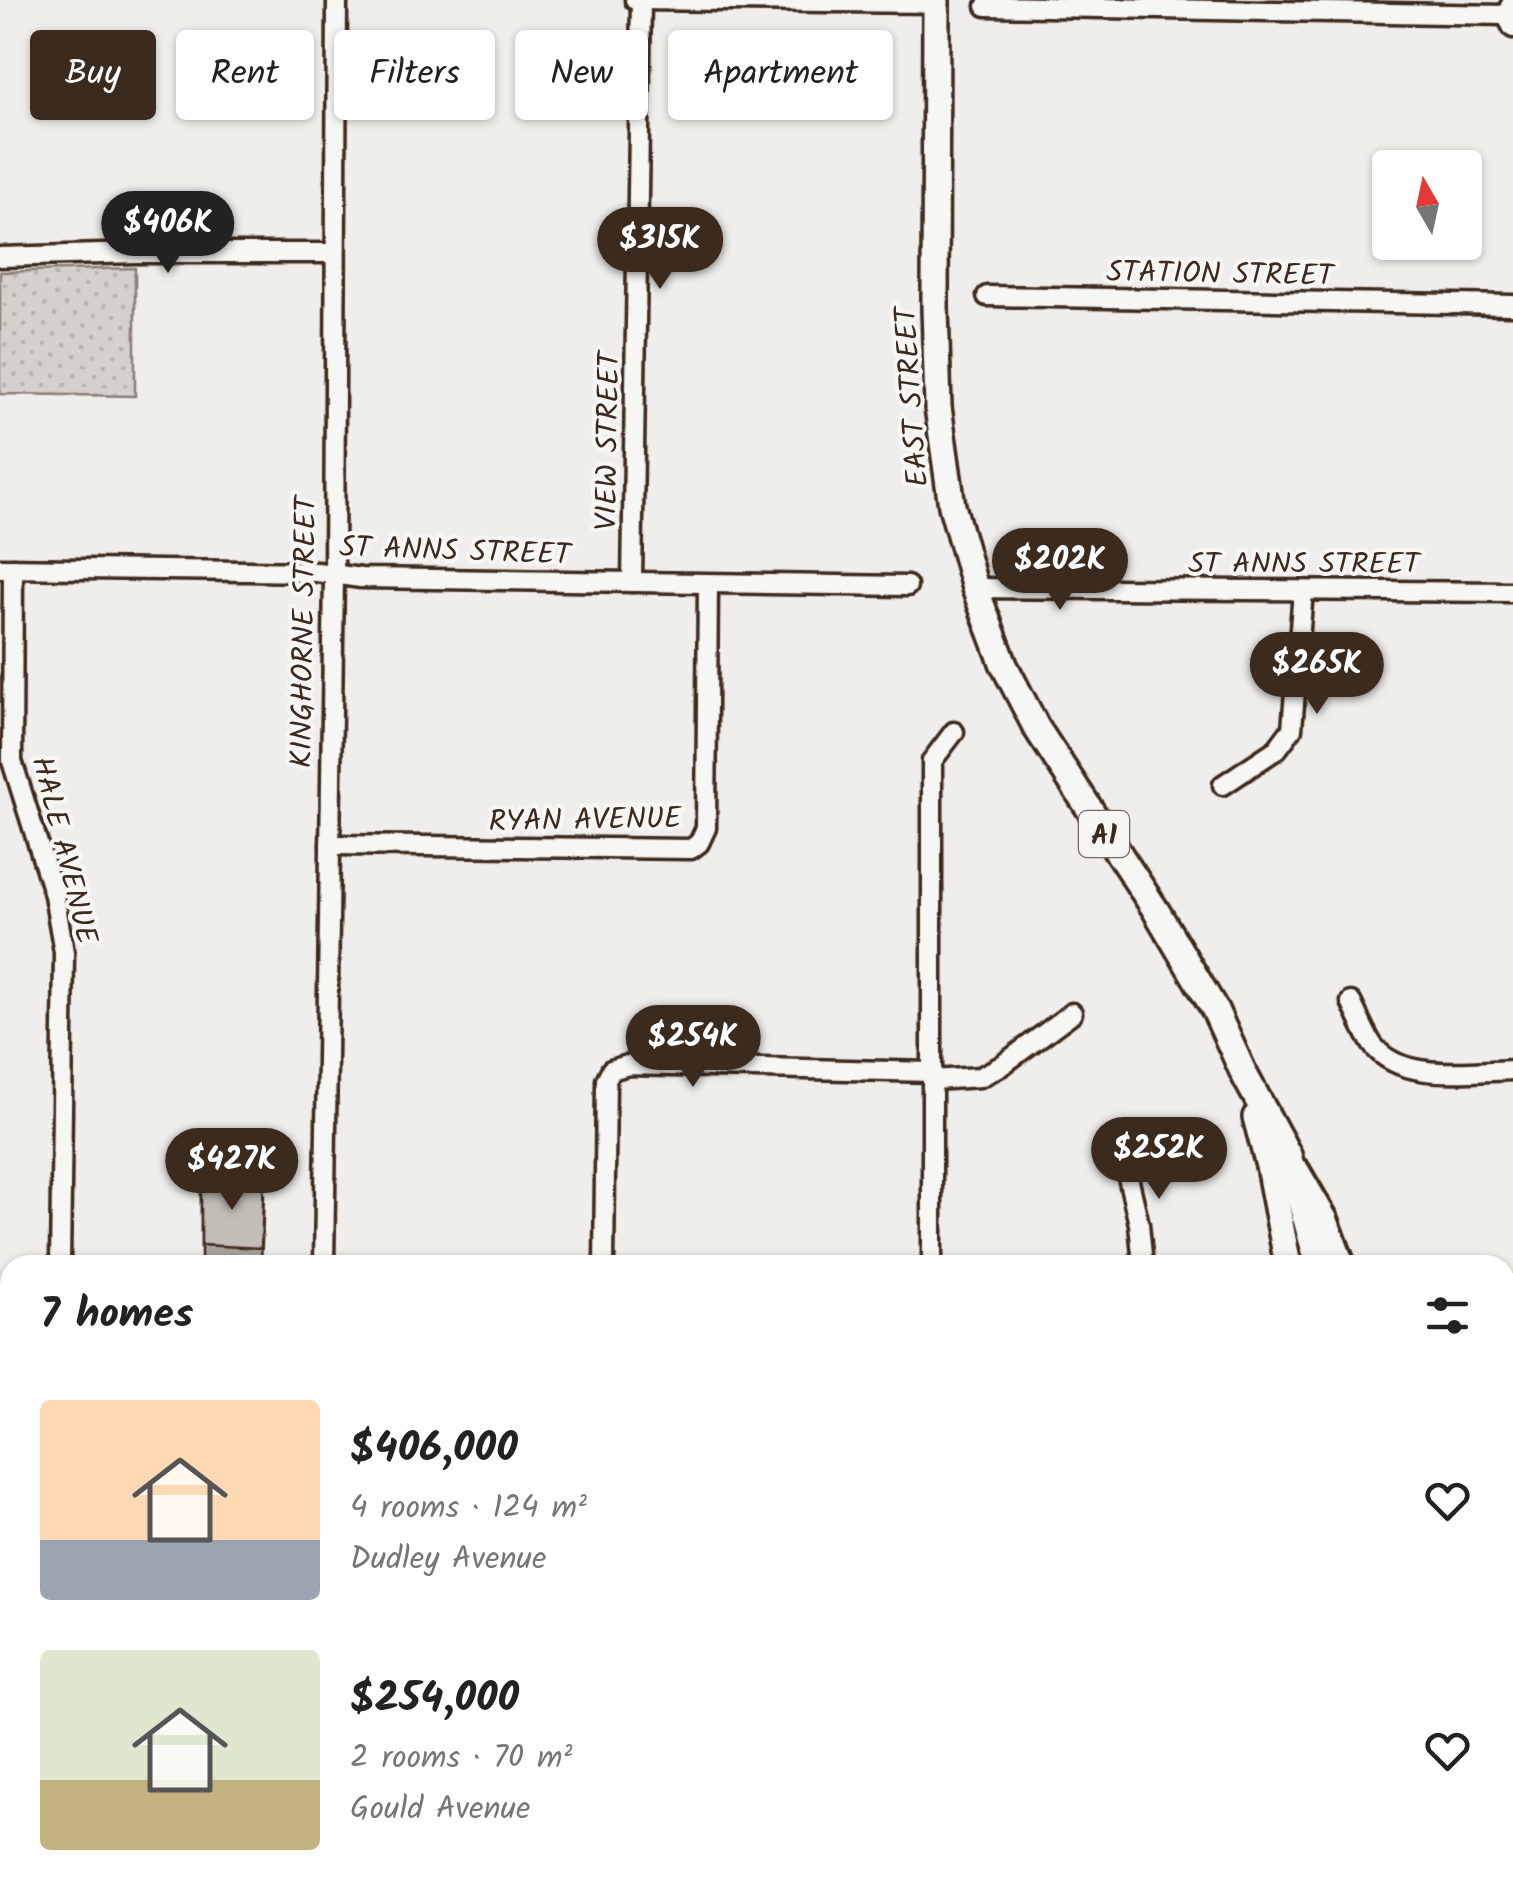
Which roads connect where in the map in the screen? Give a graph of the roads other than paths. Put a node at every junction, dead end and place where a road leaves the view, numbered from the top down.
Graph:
1 (337, 0) edge
2 (638, 0) edge
3 (936, 2) edge
4 (986, 6) dead end
5 (1210, 6) edge
6 (1511, 14) edge
7 (335, 252) junction
8 (0, 257) edge
9 (987, 296) dead end
10 (1513, 305) edge
11 (6, 568) edge
12 (334, 575) junction
13 (632, 582) junction
14 (708, 584) junction
15 (907, 586) dead end
16 (975, 588) junction
17 (1303, 590) junction
18 (1513, 592) edge
19 (954, 732) dead end
20 (1223, 785) dead end
21 (330, 845) junction
22 (1350, 1002) dead end
23 (1072, 1013) dead end
24 (1513, 1070) edge
25 (1244, 1074) junction
26 (933, 1076) junction
27 (1121, 1147) dead end
28 (1288, 1155) junction
29 (60, 1255) edge
30 (324, 1255) edge
31 (604, 1255) edge
32 (932, 1255) edge
33 (1142, 1255) edge
34 (1286, 1255) edge
35 (1315, 1255) edge
36 (1339, 1255) edge

1 - 7 street, KINGHORNE STREET
2 - 3 street
2 - 13 street, VIEW STREET
3 - 16 highway, EAST STREET / A1
4 - 5 street
5 - 6 street
7 - 8 street
7 - 12 street, KINGHORNE STREET
9 - 10 street, STATION STREET
11 - 12 street, ST ANNS STREET
11 - 29 street, HALE AVENUE
12 - 13 street, ST ANNS STREET
12 - 21 street, KINGHORNE STREET
13 - 14 street, ST ANNS STREET
14 - 15 street, ST ANNS STREET
14 - 21 street, RYAN AVENUE
16 - 17 street, ST ANNS STREET
16 - 25 highway, EAST STREET / A1
17 - 18 street, ST ANNS STREET
17 - 20 street
19 - 26 street
21 - 30 street, KINGHORNE STREET
22 - 24 street
23 - 26 street
25 - 28 highway, EAST STREET / A1
25 - 34 highway, EAST STREET / A1
26 - 31 street
26 - 32 street
27 - 33 street
28 - 35 highway, EAST STREET / A1
28 - 36 main road

